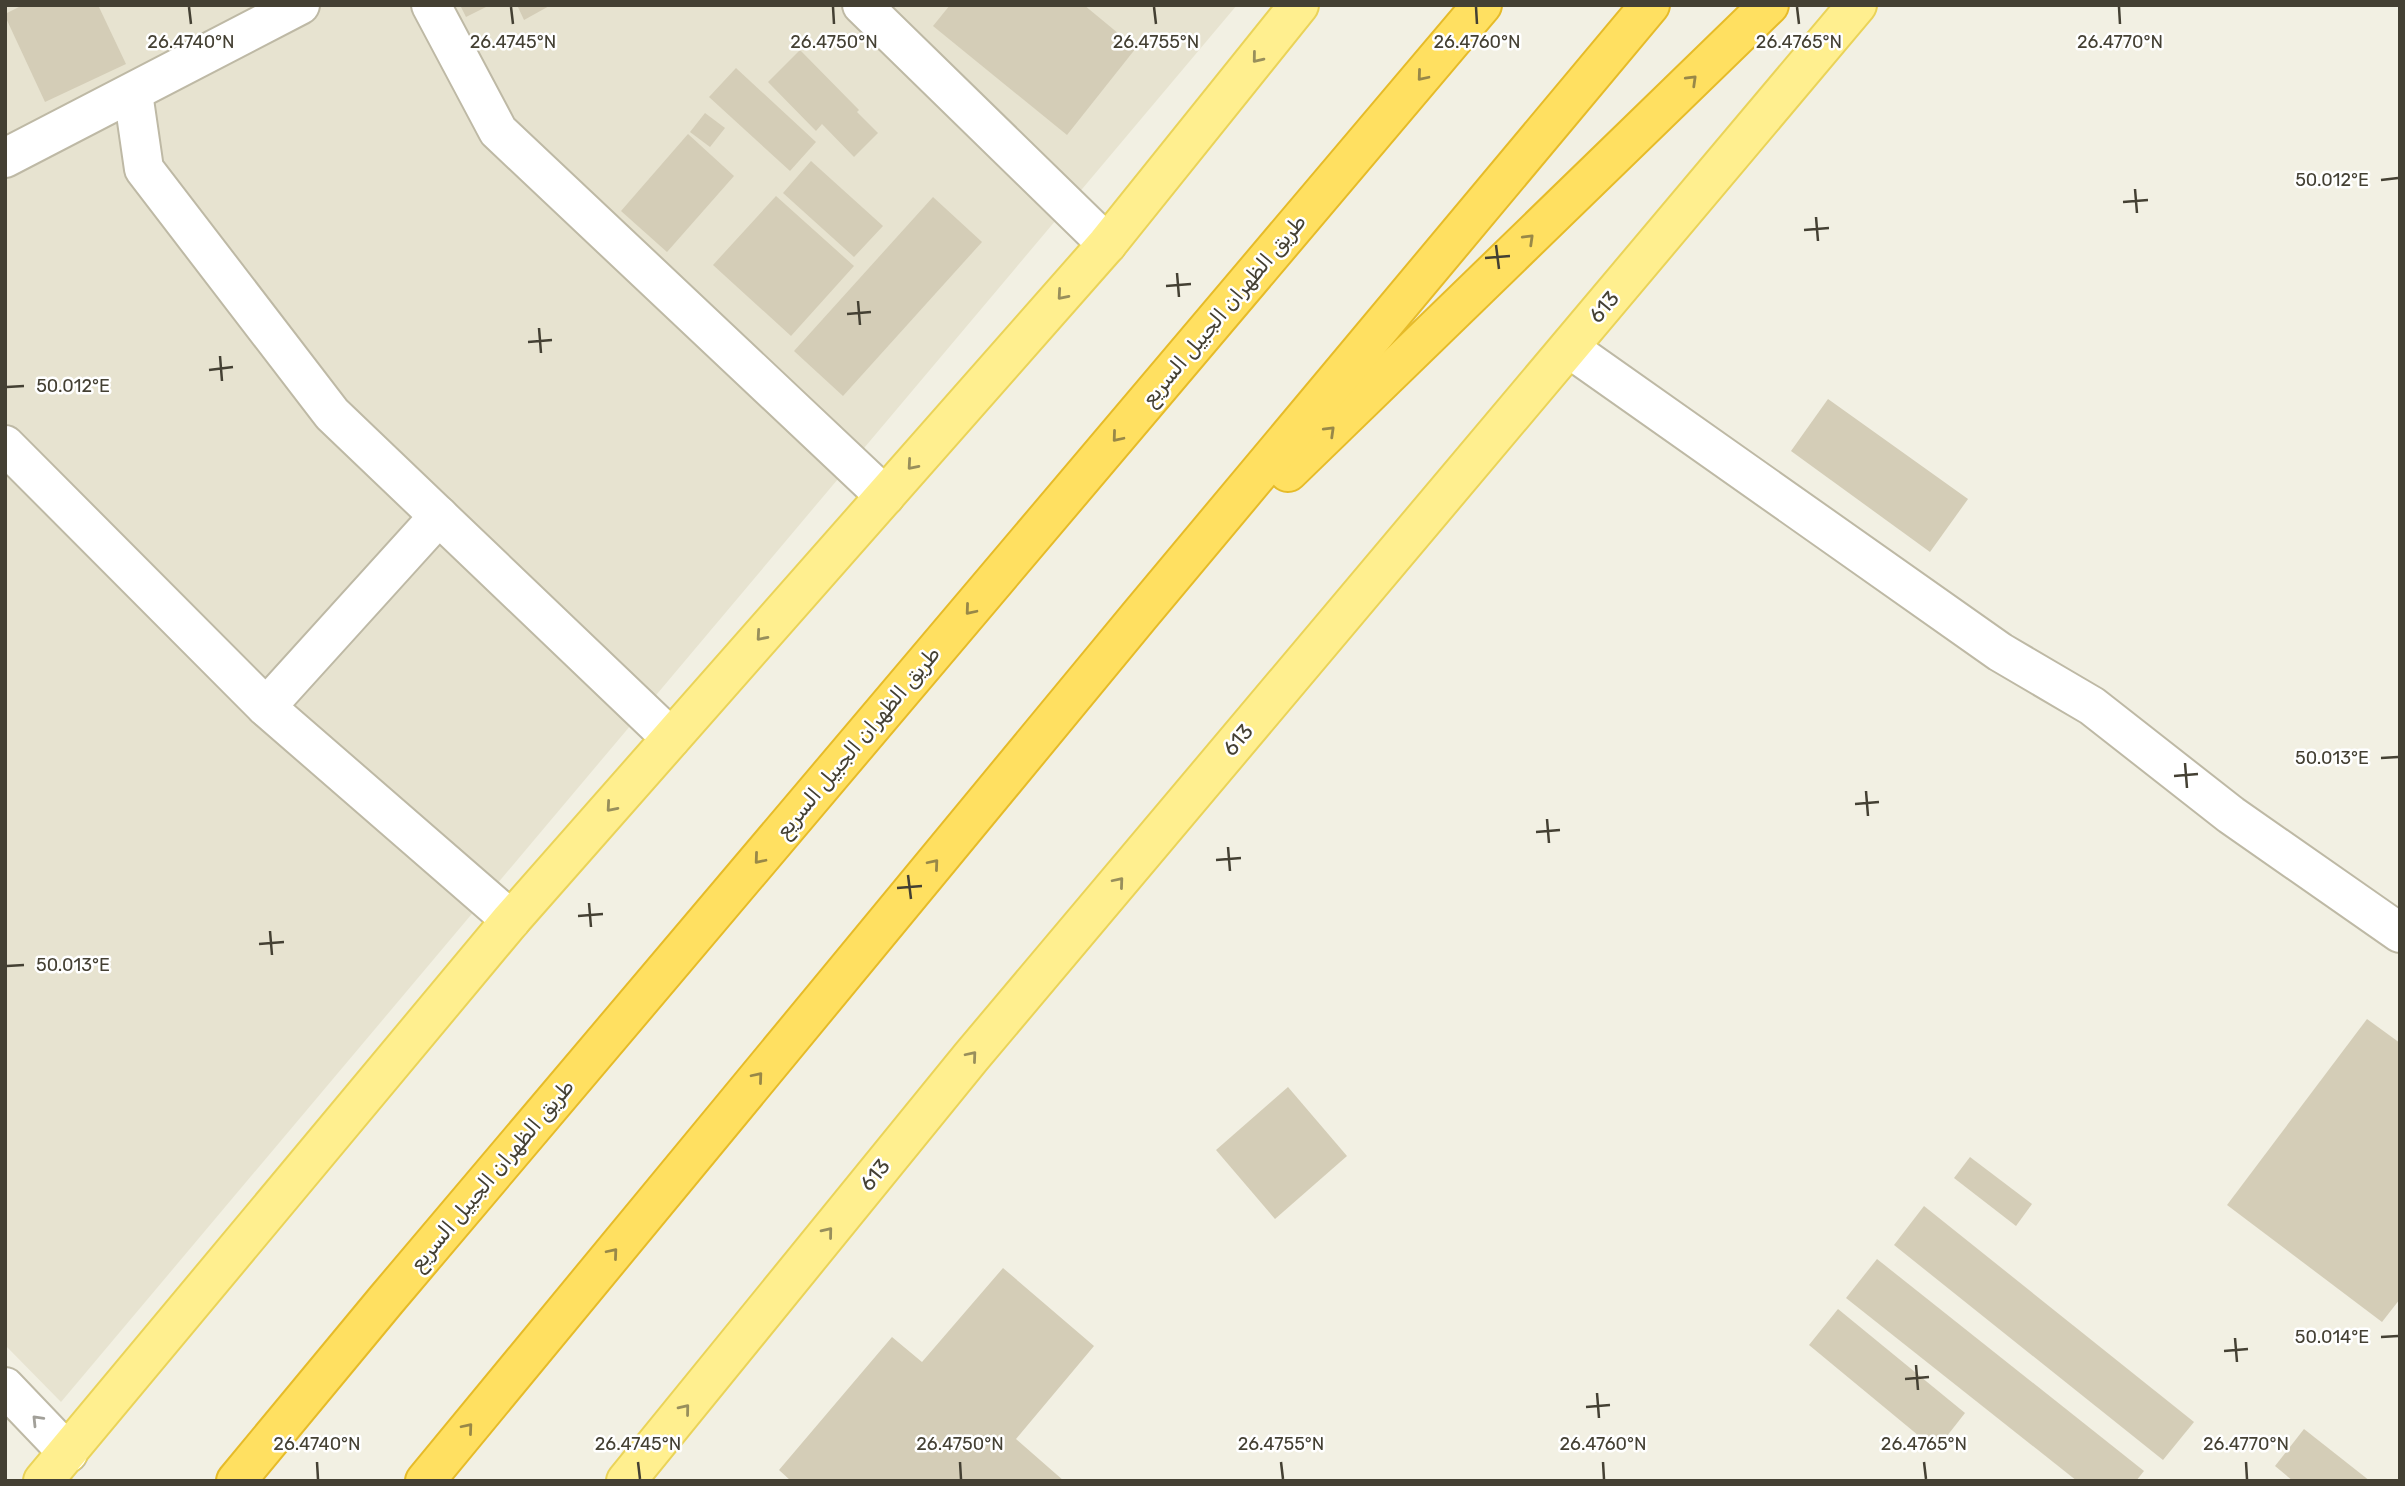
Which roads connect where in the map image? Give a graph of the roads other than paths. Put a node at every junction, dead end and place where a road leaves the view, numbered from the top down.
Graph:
1 (300, 5) edge
2 (431, 5) edge
3 (862, 5) edge
4 (1300, 5) edge
5 (1482, 5) edge
6 (1650, 5) edge
7 (1769, 5) edge
8 (1857, 5) edge
9 (133, 93) junction
10 (5, 158) edge
11 (1107, 244) junction
12 (1569, 348) junction
13 (5, 445) edge
14 (885, 496) junction
15 (439, 516) junction
16 (1140, 615) junction
17 (266, 707) junction
18 (671, 738) junction
19 (511, 920) junction
20 (2400, 933) edge
21 (386, 1300) junction
22 (5, 1387) edge
23 (68, 1453) junction
24 (43, 1481) edge
25 (216, 1481) edge
26 (236, 1481) edge
27 (425, 1481) edge
28 (626, 1481) edge

1 - 9 street
2 - 14 street
3 - 11 street
4 -> 11 main road
5 -> 21 highway, طريق الظهران الجبيل السريع
6 - 16 highway
16 -> 7 highway
8 - 12 main road, 613
9 - 10 street
9 - 15 street
11 -> 14 main road
12 - 20 street
28 -> 12 main road, 613
13 - 17 street
14 -> 18 main road
15 - 17 street
15 - 18 street
27 -> 16 highway
17 - 19 street
18 -> 19 main road
19 - 23 main road
21 - 25 highway
21 - 26 highway, طريق الظهران الجبيل السريع
23 -> 22 street
23 - 24 main road

